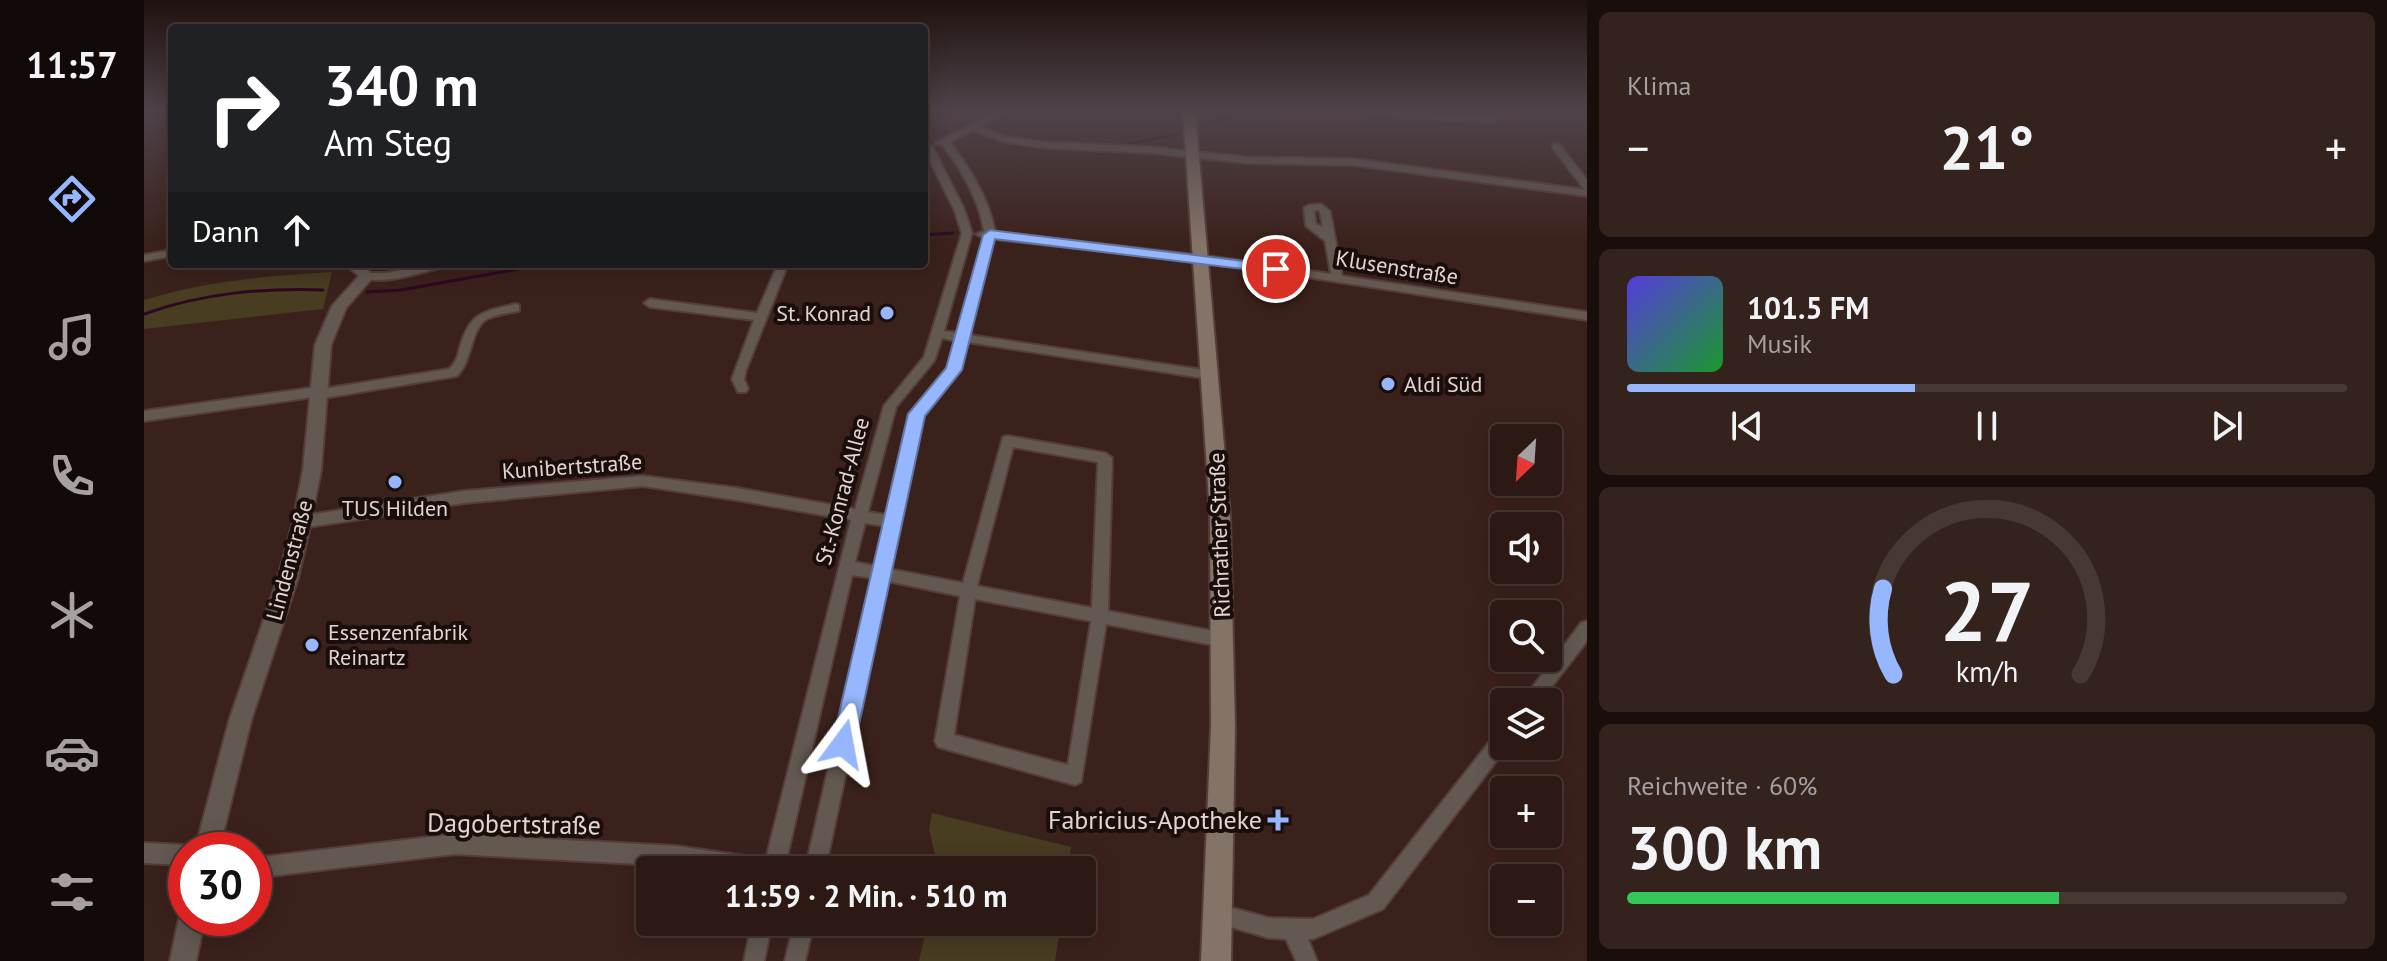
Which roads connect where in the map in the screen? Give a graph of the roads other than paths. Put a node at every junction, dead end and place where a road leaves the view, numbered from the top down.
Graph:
1 (1193, 155) edge
2 (931, 156) edge
3 (955, 156) edge
4 (1202, 156) edge
5 (1563, 156) edge
6 (1587, 190) edge
7 (967, 233) junction
8 (990, 235) junction
9 (1329, 239) dead end
10 (168, 254) edge
11 (144, 258) edge
12 (1201, 259) junction
13 (357, 268) edge
14 (377, 268) edge
15 (424, 268) edge
16 (781, 268) edge
17 (367, 276) junction
18 (1337, 278) junction
19 (650, 303) dead end
20 (515, 308) dead end
21 (1587, 316) edge
22 (761, 317) junction
23 (939, 334) junction
24 (964, 339) junction
25 (1210, 375) junction
26 (742, 389) dead end
27 (318, 393) junction
28 (144, 416) edge
29 (860, 514) junction
30 (302, 522) junction
31 (892, 522) junction
32 (846, 567) junction
33 (882, 572) junction
34 (969, 588) junction
35 (1100, 614) junction
36 (1587, 628) edge
37 (1223, 640) junction
38 (1541, 688) edge
39 (1490, 755) edge
40 (212, 832) edge
41 (144, 853) edge
42 (168, 854) edge
43 (676, 856) edge
44 (776, 856) edge
45 (818, 856) edge
46 (272, 866) edge
47 (1217, 914) junction
48 (1293, 930) junction
49 (188, 936) edge
50 (759, 936) edge
51 (801, 936) edge
52 (183, 961) edge
53 (754, 961) edge
54 (795, 961) edge
55 (1216, 961) edge
56 (1307, 961) edge

1 - 12 main road, Richrather Straße
2 - 7 street
3 - 8 street
4 - 6 street
5 - 6 street
7 - 8 street, Klusenstraße
7 - 23 street, St.-Konrad-Allee
8 - 12 street, Klusenstraße
8 - 24 street
9 - 18 street
10 - 11 street
12 - 18 street, Klusenstraße
12 - 25 main road, Richrather Straße
13 - 17 street
14 - 17 street
15 - 17 street
16 - 22 street
17 - 27 street, Lindenstraße
18 - 21 street, Klusenstraße
19 - 22 street
20 - 27 street
22 - 26 street
23 - 24 street
23 - 29 street, St.-Konrad-Allee
24 - 25 street
24 - 31 street
25 - 37 main road, Richrather Straße
27 - 28 street
27 - 30 street, Lindenstraße
29 - 30 street, Kunibertstraße
29 - 31 street, Kunibertstraße
29 - 32 street, St.-Konrad-Allee
30 - 40 street, Lindenstraße
31 - 33 street
32 - 33 street
32 - 44 street, St.-Konrad-Allee
33 - 34 street
33 - 45 street
34 - 35 street
34 - 35 street
34 - 35 street
35 - 37 street
36 - 38 street
37 - 47 main road, Richrather Straße
39 - 48 street
41 - 42 street
43 - 46 street, Dagobertstraße
47 - 48 street
47 - 55 main road, Richrather Straße
48 - 56 street
49 - 52 street
50 - 53 street
51 - 54 street

